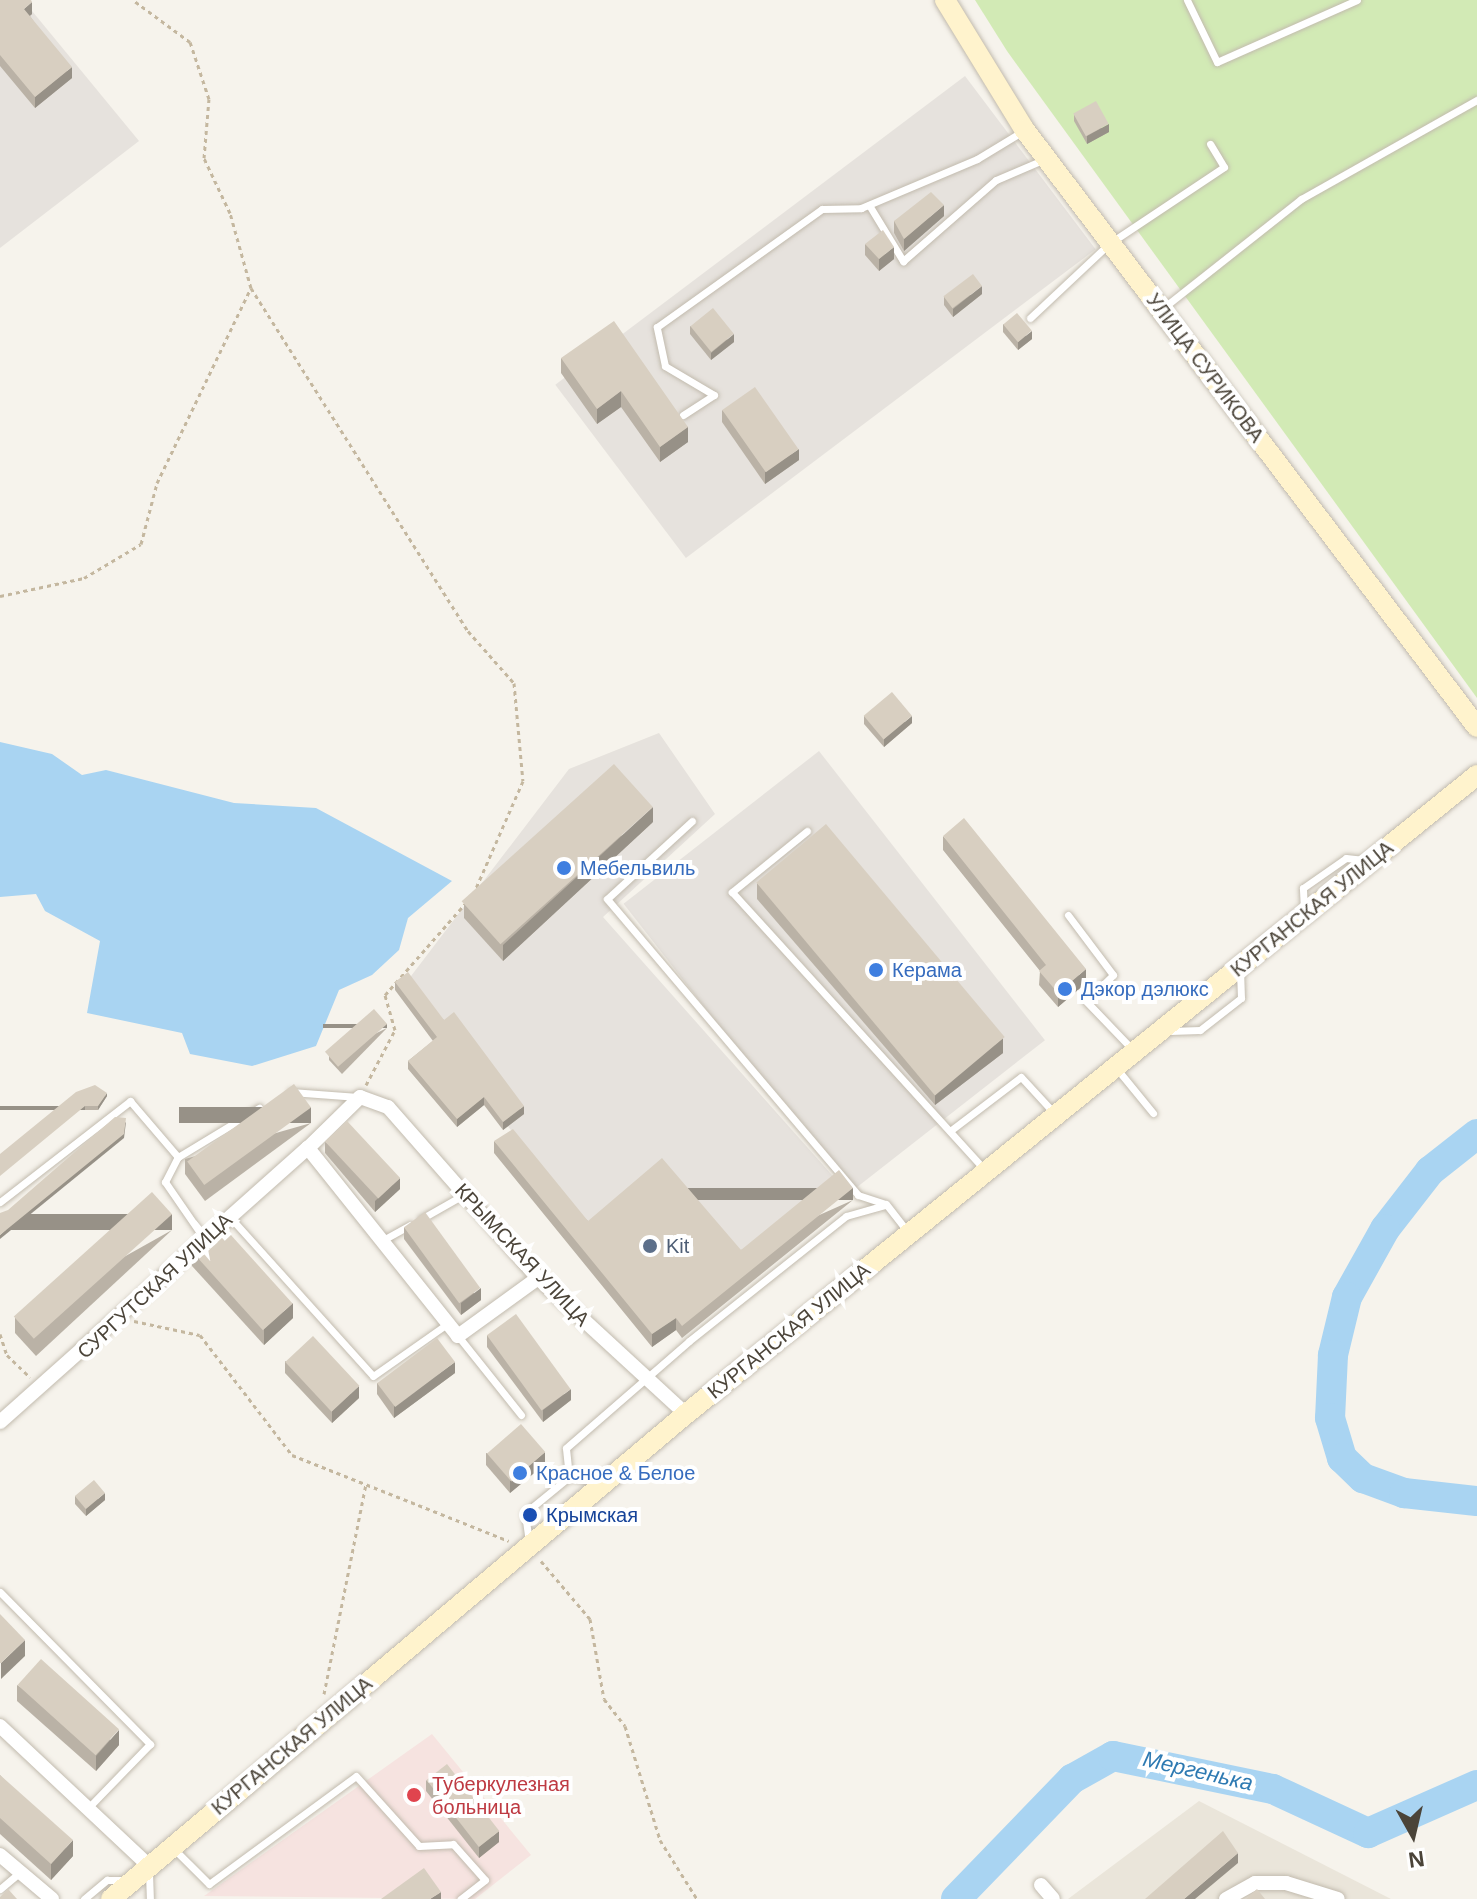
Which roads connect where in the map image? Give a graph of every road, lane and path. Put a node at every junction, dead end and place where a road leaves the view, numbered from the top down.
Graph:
1 (133, 0) edge
2 (945, 0) edge
3 (1187, 0) edge
4 (1357, 0) edge
5 (1340, 3) edge
6 (1477, 100) edge
7 (1024, 129) junction
8 (1210, 144) dead end
9 (1046, 158) junction
10 (869, 205) junction
11 (1110, 243) junction
12 (251, 288) junction
13 (1161, 310) junction
14 (1030, 318) dead end
15 (683, 415) edge
16 (0, 596) edge
17 (1477, 727) edge
18 (1477, 775) edge
19 (692, 821) dead end
20 (807, 831) dead end
21 (1068, 915) dead end
22 (1134, 1052) junction
23 (1115, 1068) junction
24 (360, 1097) junction
25 (1153, 1113) dead end
26 (1056, 1115) junction
27 (950, 1131) junction
28 (308, 1148) junction
29 (178, 1157) junction
30 (986, 1172) junction
31 (465, 1194) junction
32 (0, 1202) edge
33 (886, 1204) junction
34 (229, 1216) junction
35 (909, 1234) junction
36 (203, 1237) junction
37 (382, 1241) junction
38 (538, 1278) junction
39 (121, 1318) junction
40 (447, 1324) junction
41 (0, 1334) edge
42 (458, 1336) junction
43 (644, 1381) junction
44 (39, 1386) junction
45 (686, 1414) junction
46 (521, 1415) dead end
47 (0, 1422) edge
48 (569, 1477) junction
49 (608, 1481) junction
50 (366, 1483) junction
51 (530, 1548) junction
52 (0, 1592) edge
53 (329, 1714) junction
54 (0, 1726) edge
55 (87, 1809) junction
56 (172, 1847) junction
57 (0, 1855) edge
58 (149, 1866) junction
59 (20, 1872) junction
60 (133, 1881) junction
61 (1041, 1885) dead end
62 (0, 1889) edge
63 (52, 1899) edge
64 (84, 1899) edge
65 (111, 1899) edge
66 (150, 1899) edge
67 (461, 1899) edge
68 (697, 1899) edge
69 (1053, 1899) edge
70 (1226, 1899) edge
71 (1338, 1899) edge

1 - 12 path
2 - 7 main road, УЛИЦА СУРИКОВА
3 - 5 lane
4 - 5 lane
6 - 13 lane
7 - 9 main road, УЛИЦА СУРИКОВА
7 - 10 lane
8 - 11 lane
9 - 10 lane
9 - 11 main road, УЛИЦА СУРИКОВА
10 - 15 lane
11 - 13 main road, УЛИЦА СУРИКОВА
11 - 14 lane
12 - 16 path
12 - 24 path
13 - 17 main road, УЛИЦА СУРИКОВА
18 - 22 main road, КУРГАНСКАЯ УЛИЦА
19 - 33 lane
20 - 27 lane
21 - 22 lane
22 - 23 main road, КУРГАНСКАЯ УЛИЦА
23 - 25 lane
23 - 26 main road, КУРГАНСКАЯ УЛИЦА
24 - 28 street, СУРГУТСКАЯ УЛИЦА
24 - 29 lane
24 - 31 street, КРЫМСКАЯ УЛИЦА
26 - 27 lane
26 - 30 main road, КУРГАНСКАЯ УЛИЦА
27 - 30 lane
28 - 34 street, СУРГУТСКАЯ УЛИЦА
28 - 37 street
29 - 32 lane
29 - 36 lane
30 - 35 main road, КУРГАНСКАЯ УЛИЦА
31 - 37 lane
31 - 38 street, КРЫМСКАЯ УЛИЦА
33 - 35 lane
33 - 43 lane
34 - 36 street, СУРГУТСКАЯ УЛИЦА
34 - 40 lane
35 - 45 main road, КУРГАНСКАЯ УЛИЦА
36 - 39 street, СУРГУТСКАЯ УЛИЦА
37 - 40 street
38 - 42 street
38 - 43 street, КРЫМСКАЯ УЛИЦА
39 - 44 street, СУРГУТСКАЯ УЛИЦА
39 - 50 path
40 - 42 street
41 - 44 path
42 - 46 lane
43 - 45 street, КРЫМСКАЯ УЛИЦА
43 - 48 lane
44 - 47 street, СУРГУТСКАЯ УЛИЦА
45 - 49 main road, КУРГАНСКАЯ УЛИЦА
48 - 49 lane
48 - 51 lane
49 - 51 main road, КУРГАНСКАЯ УЛИЦА
50 - 51 path
50 - 53 path
51 - 53 main road, КУРГАНСКАЯ УЛИЦА
51 - 68 path
52 - 55 lane
53 - 56 main road, КУРГАНСКАЯ УЛИЦА
54 - 55 street
55 - 58 street
56 - 58 main road, КУРГАНСКАЯ УЛИЦА
56 - 67 lane
57 - 59 street
58 - 60 main road, КУРГАНСКАЯ УЛИЦА
58 - 66 lane
59 - 62 lane
59 - 63 street
60 - 64 lane
60 - 65 main road, КУРГАНСКАЯ УЛИЦА
61 - 69 street
70 - 71 street

